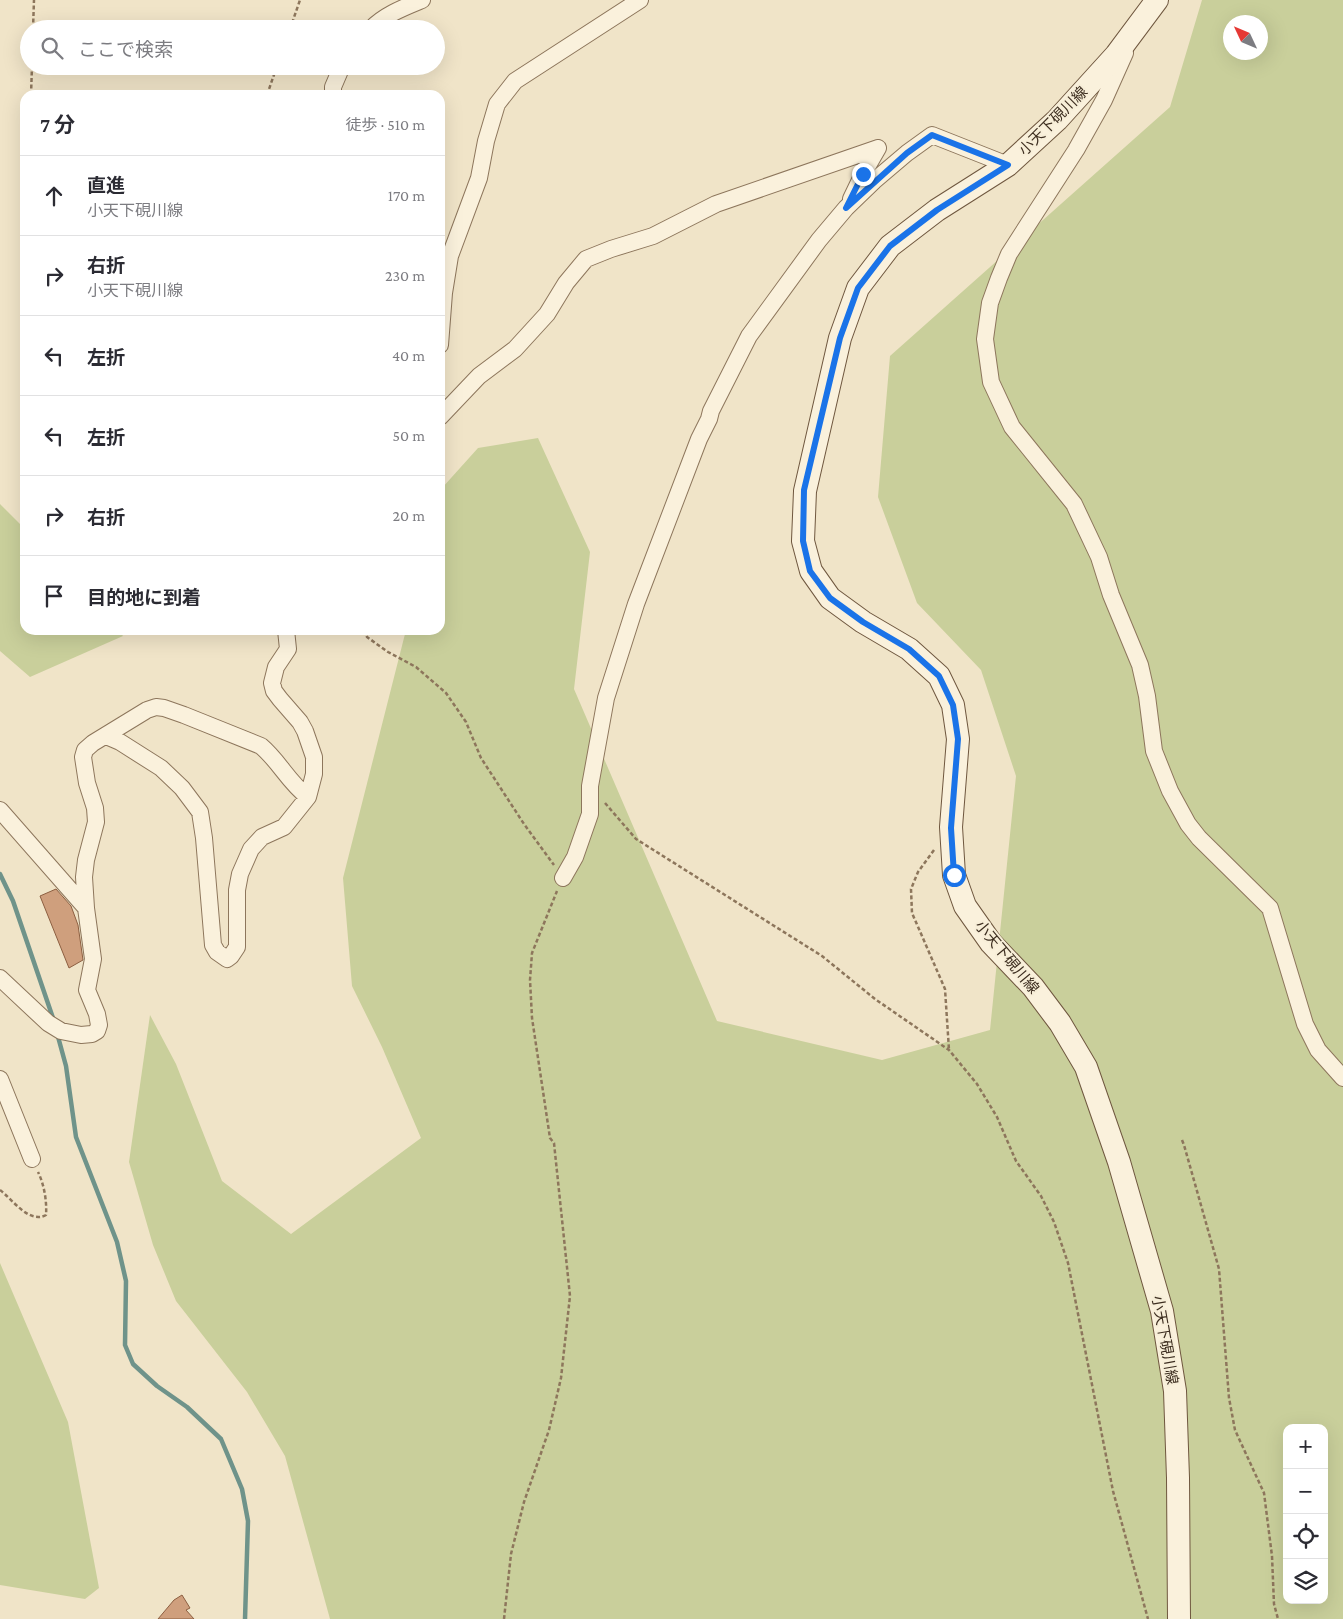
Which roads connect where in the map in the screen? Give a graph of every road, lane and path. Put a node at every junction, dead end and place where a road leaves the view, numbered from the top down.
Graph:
1 (34, 0) edge
2 (300, 0) edge
3 (422, 0) edge
4 (640, 0) edge
5 (1155, 2) edge
6 (33, 20) edge
7 (293, 20) edge
8 (381, 20) edge
9 (32, 75) edge
10 (274, 75) edge
11 (338, 75) edge
12 (31, 90) edge
13 (269, 90) edge
14 (333, 90) edge
15 (1008, 165) junction
16 (846, 208) junction
17 (445, 287) edge
18 (445, 412) edge
19 (287, 635) edge
20 (366, 635) edge
21 (106, 736) junction
22 (590, 786) junction
23 (308, 797) junction
24 (0, 810) edge
25 (934, 850) dead end
26 (564, 878) junction
27 (86, 908) junction
28 (0, 978) edge
29 (949, 1050) junction
30 (0, 1078) edge
31 (1343, 1078) edge
32 (1182, 1140) dead end
33 (32, 1158) joint
34 (0, 1190) edge
35 (504, 1619) edge
36 (1148, 1619) edge
37 (1179, 1619) edge
38 (1278, 1619) edge

1 - 6 path
2 - 7 path
3 - 8 street
4 - 17 street
5 - 15 main road, 小天下硯川線
5 - 31 street
9 - 12 path
10 - 13 path
11 - 14 street
15 - 16 street
15 - 37 main road, 小天下硯川線
16 - 18 street
16 - 22 street
19 - 23 street
20 - 26 path
21 - 23 street
21 - 23 street
21 - 27 street
22 - 26 street
22 - 29 path
24 - 27 street
25 - 29 path
26 - 35 path
27 - 28 street
29 - 36 path
30 - 33 street
32 - 38 path
33 - 34 path

